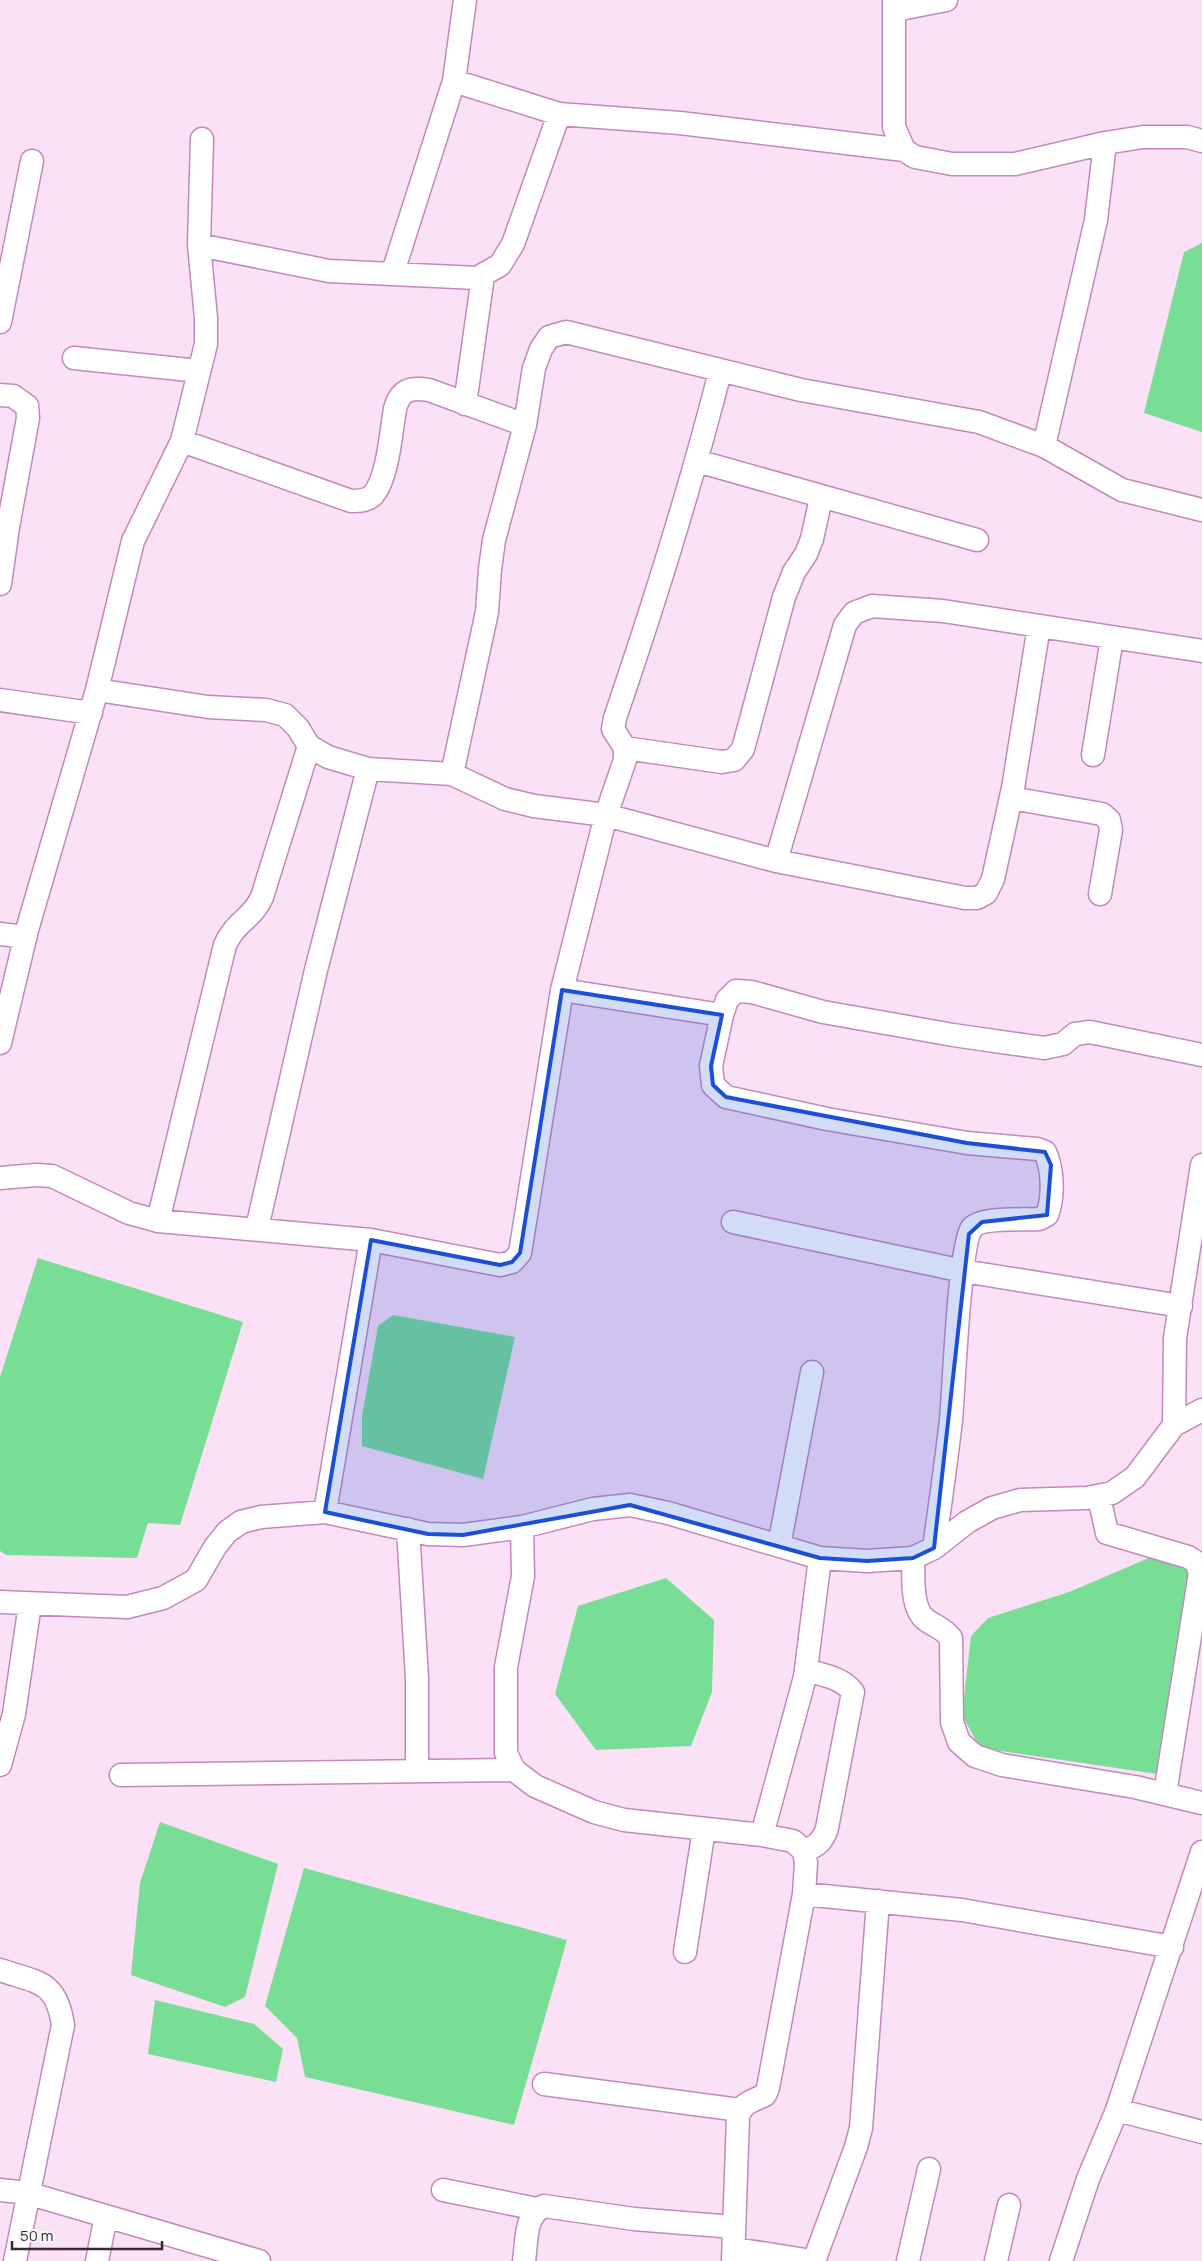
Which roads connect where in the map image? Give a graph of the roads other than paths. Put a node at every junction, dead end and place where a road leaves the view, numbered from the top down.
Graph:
1 (465, 0) edge
2 (946, 0) edge
3 (895, 5) edge
4 (454, 81) junction
5 (558, 114) junction
6 (202, 139) dead end
7 (1202, 140) edge
8 (1105, 143) junction
9 (904, 150) junction
10 (32, 160) dead end
11 (199, 245) junction
12 (393, 272) junction
13 (483, 276) junction
14 (0, 322) edge
15 (74, 358) dead end
16 (199, 371) junction
17 (720, 372) junction
18 (0, 395) edge
19 (465, 404) junction
20 (525, 426) junction
21 (182, 441) junction
22 (1044, 446) junction
23 (697, 461) junction
24 (821, 498) junction
25 (1202, 510) edge
26 (977, 540) dead end
27 (0, 584) edge
28 (1039, 626) junction
29 (1112, 638) junction
30 (1202, 651) edge
31 (97, 690) junction
32 (0, 700) edge
33 (91, 713) junction
34 (309, 746) junction
35 (625, 748) junction
36 (1093, 755) dead end
37 (368, 769) junction
38 (452, 774) junction
39 (1011, 798) junction
40 (606, 815) junction
41 (776, 861) junction
42 (1100, 894) dead end
43 (0, 934) edge
44 (25, 937) junction
45 (562, 990) junction
46 (722, 1015) junction
47 (0, 1043) edge
48 (1202, 1055) edge
49 (1202, 1165) edge
50 (0, 1178) edge
51 (158, 1221) junction
52 (733, 1222) dead end
53 (257, 1228) junction
54 (371, 1240) junction
55 (963, 1271) junction
56 (1181, 1306) junction
57 (812, 1372) dead end
58 (1202, 1410) edge
59 (1174, 1426) junction
60 (1099, 1497) junction
61 (325, 1512) junction
62 (522, 1526) junction
63 (408, 1529) junction
64 (779, 1546) junction
65 (934, 1548) junction
66 (820, 1558) junction
67 (913, 1558) junction
68 (0, 1602) edge
69 (30, 1604) junction
70 (806, 1670) junction
71 (0, 1765) edge
72 (514, 1770) junction
73 (417, 1771) junction
74 (121, 1774) dead end
75 (1165, 1794) junction
76 (1202, 1803) edge
77 (704, 1829) junction
78 (762, 1835) junction
79 (804, 1851) junction
80 (1202, 1852) edge
81 (804, 1894) junction
82 (878, 1901) junction
83 (1172, 1947) junction
84 (684, 1952) dead end
85 (0, 1970) edge
86 (544, 2084) dead end
87 (740, 2110) junction
88 (1117, 2110) junction
89 (1201, 2126) edge
90 (929, 2169) dead end
91 (0, 2190) edge
92 (443, 2190) dead end
93 (28, 2193) junction
94 (1009, 2205) dead end
95 (536, 2209) junction
96 (106, 2216) junction
97 (734, 2246) edge
98 (15, 2261) edge
99 (97, 2261) edge
100 (260, 2261) edge
101 (524, 2261) edge
102 (813, 2261) edge
103 (908, 2261) edge
104 (996, 2261) edge
105 (1062, 2261) edge

1 - 4 street
2 - 3 street
3 - 9 street
4 - 5 street
4 - 12 street
5 - 9 street
5 - 13 street
6 - 11 street
7 - 8 street
8 - 9 street
8 - 22 street
10 - 14 street
11 - 12 street
11 - 16 street
12 - 13 street
13 - 19 street
15 - 16 street
16 - 21 street
17 - 20 street
17 - 22 street
17 - 23 street
18 - 27 street
19 - 20 street
19 - 21 street
20 - 38 street
21 - 31 street
22 - 25 street
23 - 24 street
23 - 35 street
24 - 26 street
24 - 35 street
28 - 29 street
28 - 39 street
28 - 41 street
29 - 30 street
29 - 36 street
31 - 33 street
31 - 34 street
32 - 33 street
33 - 44 street
34 - 37 street
34 - 51 street
35 - 40 street
37 - 38 street
37 - 53 street
38 - 40 street
39 - 41 street
39 - 42 street
40 - 41 street
40 - 45 street
43 - 44 street
44 - 47 street
45 - 46 street
45 - 54 street
46 - 48 street
46 - 55 street
49 - 56 street
50 - 51 street
51 - 53 street
52 - 55 street
53 - 54 street
54 - 61 street
55 - 56 street
55 - 65 street
56 - 59 street
57 - 64 street
58 - 59 street
59 - 60 street
60 - 65 street
60 - 75 street
61 - 63 street
61 - 69 street
62 - 63 street
62 - 64 street
62 - 72 street
63 - 73 street
64 - 66 street
65 - 67 street
66 - 67 street
66 - 70 street
67 - 75 street
68 - 69 street
69 - 71 street
70 - 78 street
70 - 79 street
72 - 73 street
72 - 77 street
73 - 74 street
75 - 76 street
77 - 78 street
77 - 84 street
78 - 79 street
79 - 81 street
80 - 83 street
81 - 82 street
81 - 87 street
82 - 83 street
82 - 102 street
83 - 88 street
85 - 93 street
86 - 87 street
87 - 97 street
88 - 89 street
88 - 105 street
90 - 103 street
91 - 93 street
92 - 95 street
93 - 96 street
93 - 98 street
94 - 104 street
95 - 97 street
95 - 101 street
96 - 99 street
96 - 100 street
97 - 102 street

